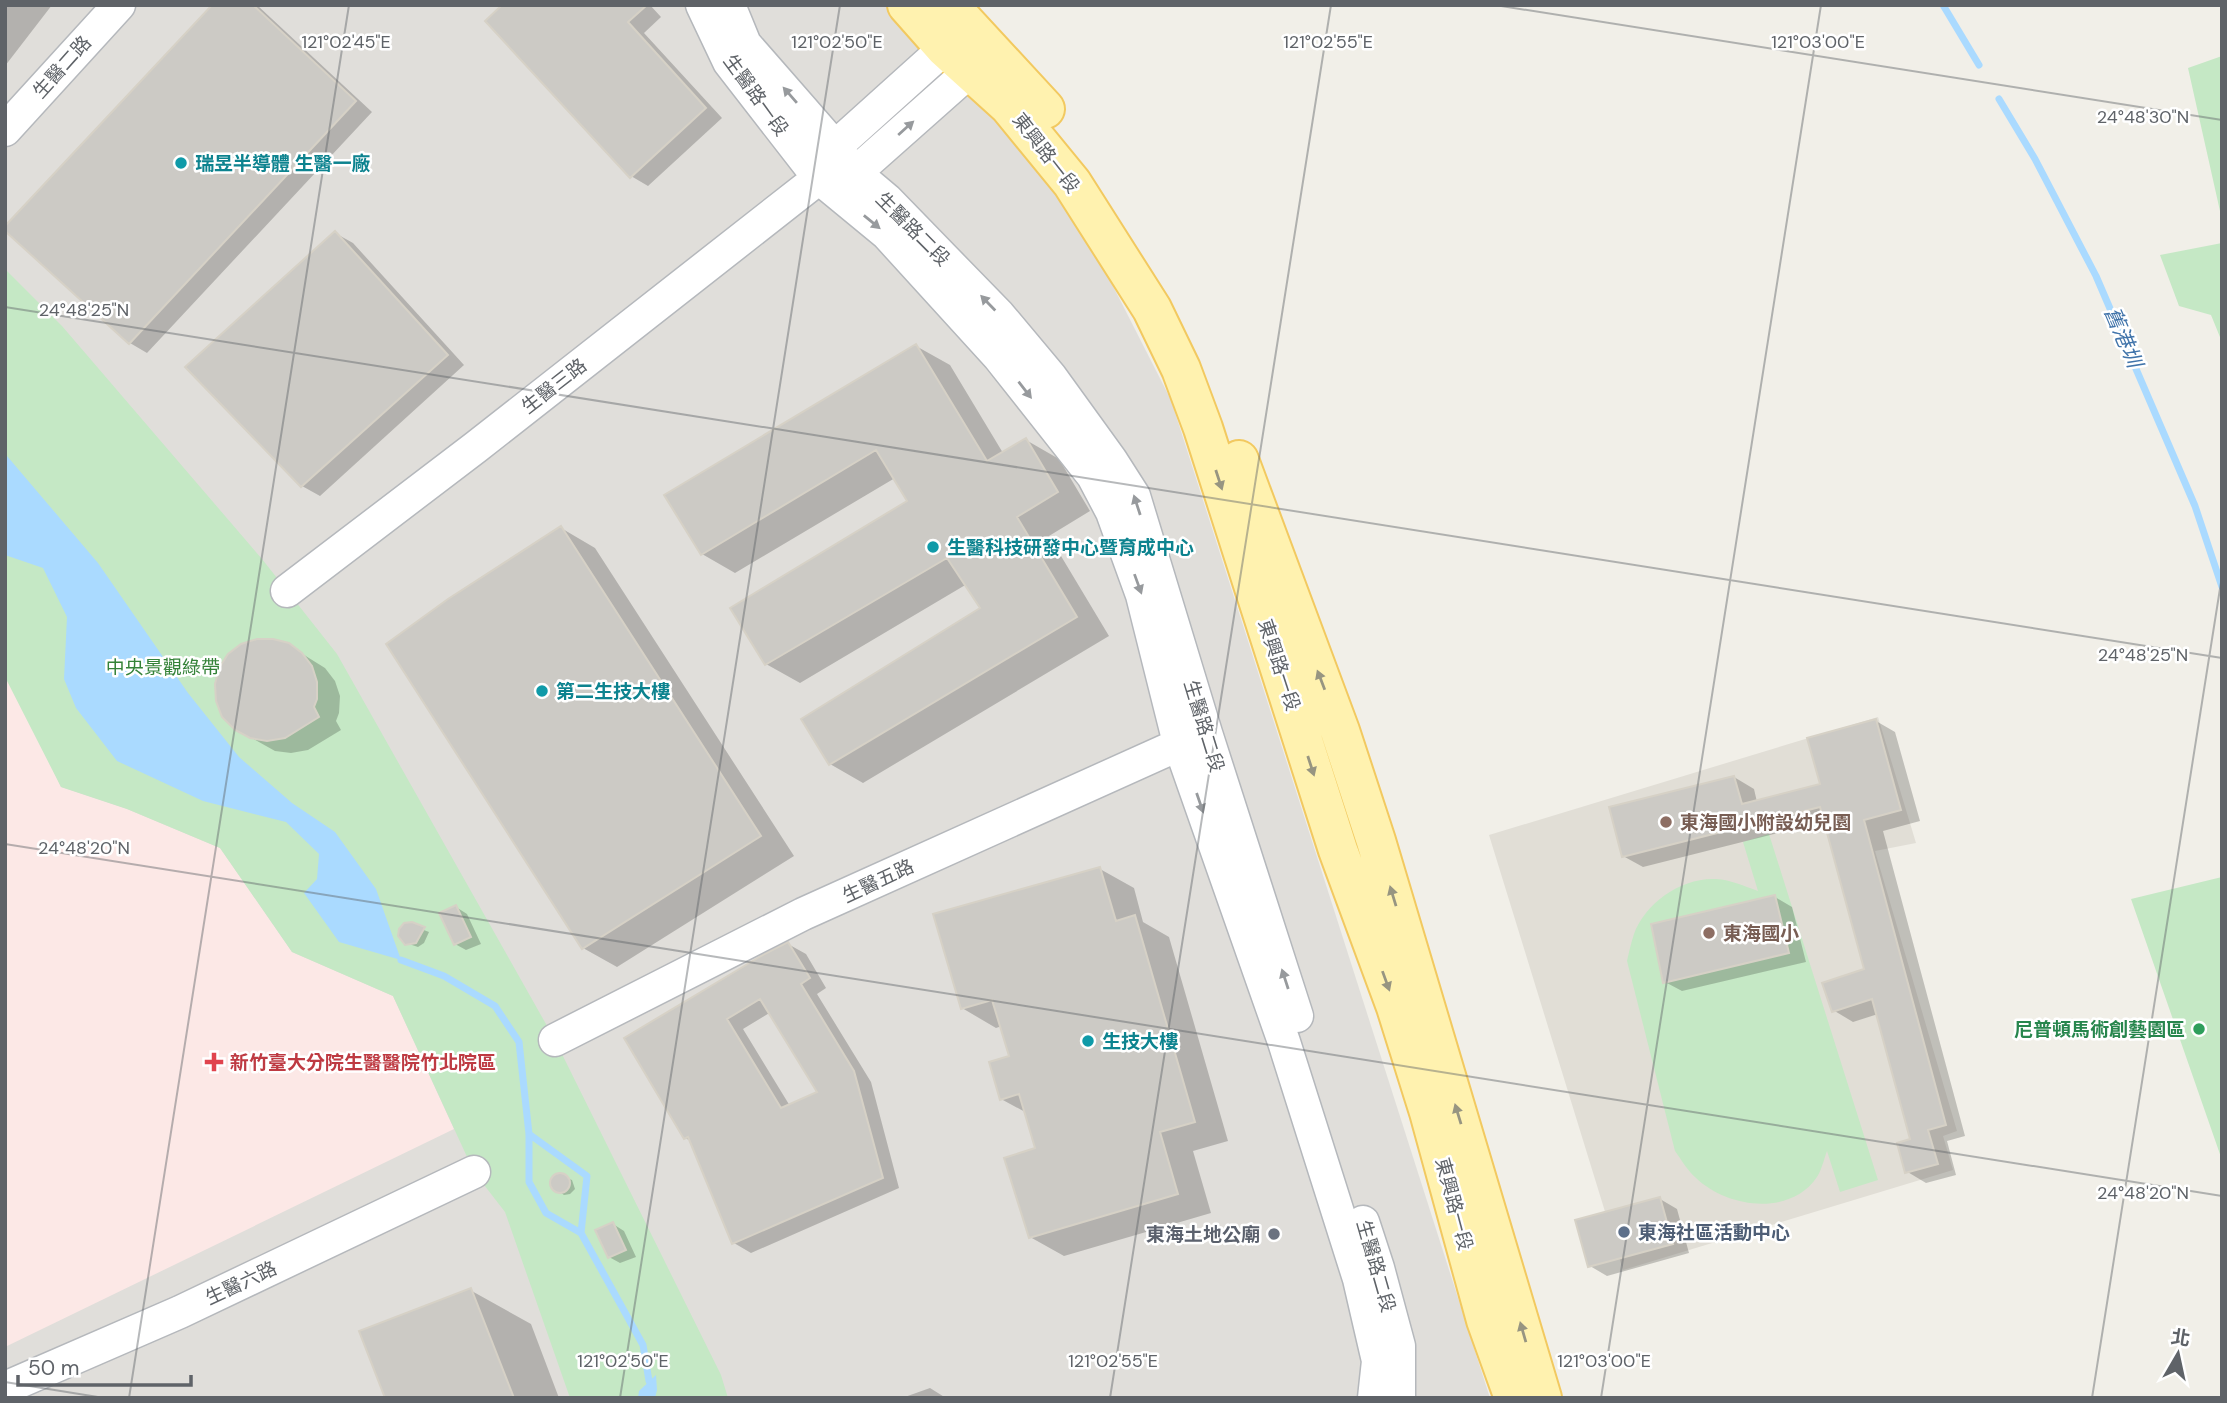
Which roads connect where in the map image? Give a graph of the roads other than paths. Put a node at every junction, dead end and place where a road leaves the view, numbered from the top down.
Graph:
1 (119, 5) edge
2 (702, 5) edge
3 (729, 5) edge
4 (907, 5) edge
5 (949, 5) edge
6 (965, 53) junction
7 (5, 130) edge
8 (835, 147) junction
9 (855, 173) junction
10 (819, 178) junction
11 (287, 591) dead end
12 (1193, 738) junction
13 (555, 1040) dead end
14 (474, 1172) dead end
15 (5, 1388) edge
16 (1374, 1398) edge
17 (1399, 1398) edge
18 (1514, 1398) edge
19 (1542, 1398) edge

1 - 7 street, 生醫二路
2 - 10 street, 生醫路一段
8 -> 3 street, 生醫路一段
4 - 6 main road, 東興路一段
5 - 6 main road, 東興路一段
6 - 8 street
9 -> 6 street
6 -> 18 main road, 東興路一段
19 -> 6 main road, 東興路一段
8 - 9 street, 生醫路二段
8 - 10 street
9 - 10 street
12 -> 9 street, 生醫路二段
10 - 11 street, 生醫三路
10 -> 12 street, 生醫路二段
12 - 13 street, 生醫五路
12 -> 16 street, 生醫路二段
17 -> 12 street, 生醫路二段
14 - 15 street, 生醫六路

